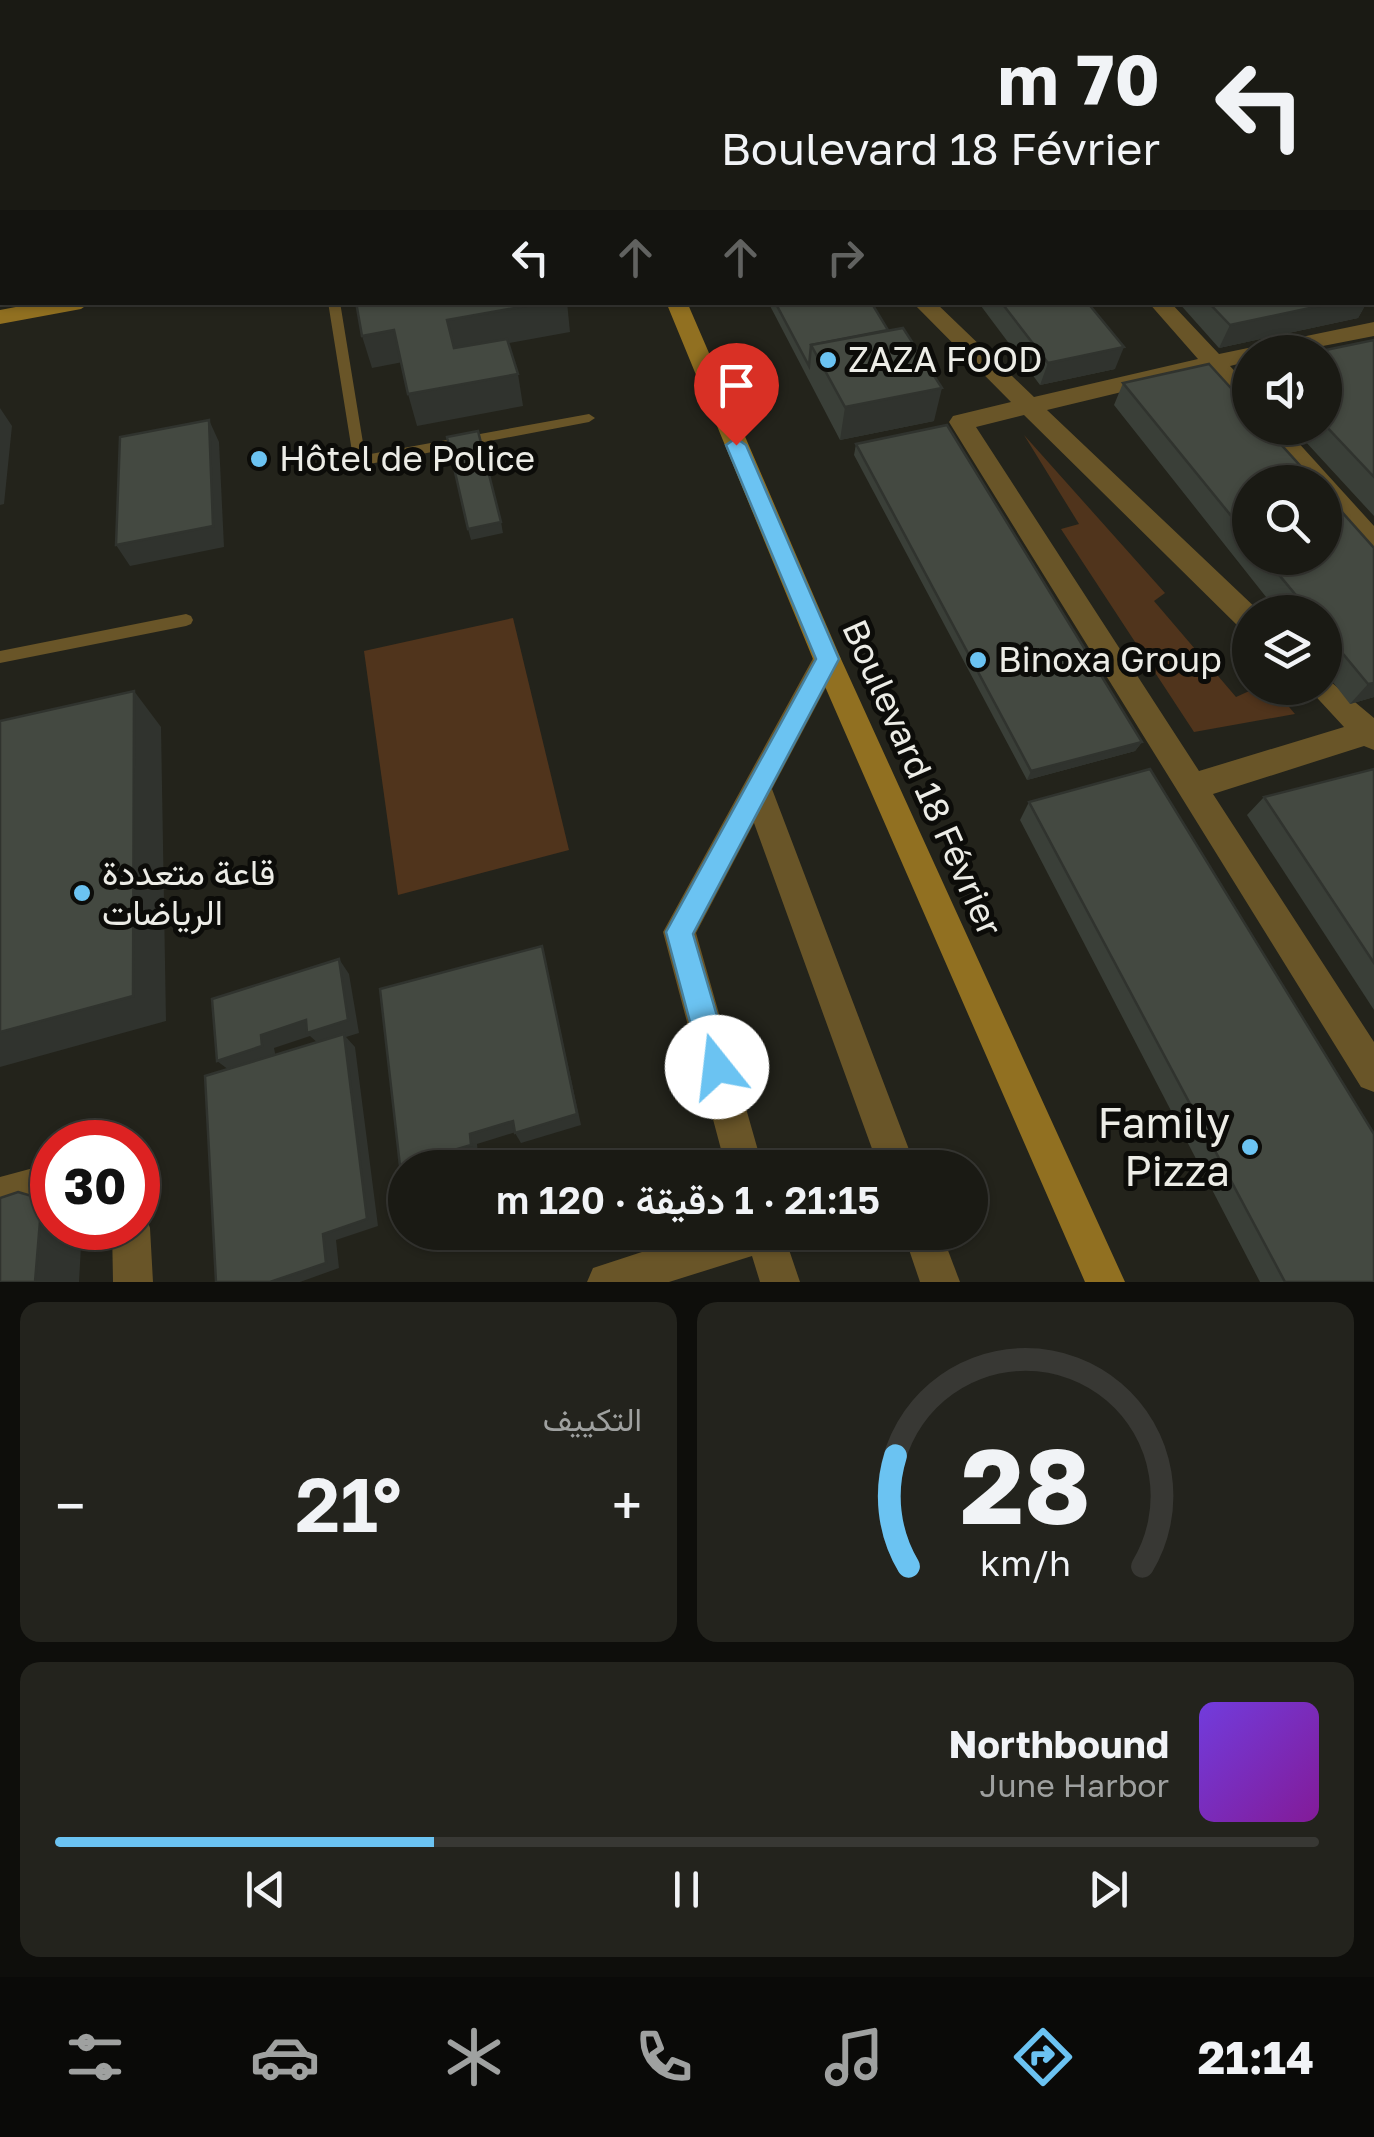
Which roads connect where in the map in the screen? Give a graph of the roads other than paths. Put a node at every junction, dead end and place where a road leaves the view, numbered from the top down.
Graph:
1 (66, 305) edge
2 (334, 305) edge
3 (677, 305) edge
4 (925, 305) edge
5 (1161, 305) edge
6 (0, 317) edge
7 (1374, 329) edge
8 (1342, 335) edge
9 (1232, 358) edge
10 (1214, 362) junction
11 (1232, 382) edge
12 (1026, 404) junction
13 (589, 418) dead end
14 (1287, 445) edge
15 (1305, 465) edge
16 (1342, 507) edge
17 (1372, 541) edge
18 (1232, 603) edge
19 (186, 620) dead end
20 (0, 658) edge
21 (827, 659) junction
22 (1341, 705) edge
23 (1372, 732) edge
24 (1192, 787) junction
25 (758, 791) junction
26 (1374, 1074) edge
27 (741, 1150) edge
28 (891, 1150) edge
29 (30, 1188) edge
30 (0, 1196) edge
31 (132, 1250) edge
32 (710, 1250) edge
33 (770, 1250) edge
34 (928, 1250) edge
35 (133, 1282) edge
36 (608, 1282) edge
37 (780, 1282) edge
38 (940, 1282) edge
39 (1105, 1282) edge

1 - 6 main road
2 - 13 lane
3 - 21 main road, Boulevard 18 Février
4 - 12 street
5 - 10 street
7 - 8 street
9 - 10 street
10 - 11 street
10 - 12 street
12 - 18 street
12 - 24 street
14 - 15 street
16 - 17 street
19 - 20 lane
21 - 25 street
21 - 39 main road, Boulevard 18 Février
22 - 23 street
23 - 24 street
24 - 26 street
25 - 27 street
25 - 28 street
29 - 30 street
31 - 35 street
32 - 36 street
33 - 37 street
34 - 38 street

